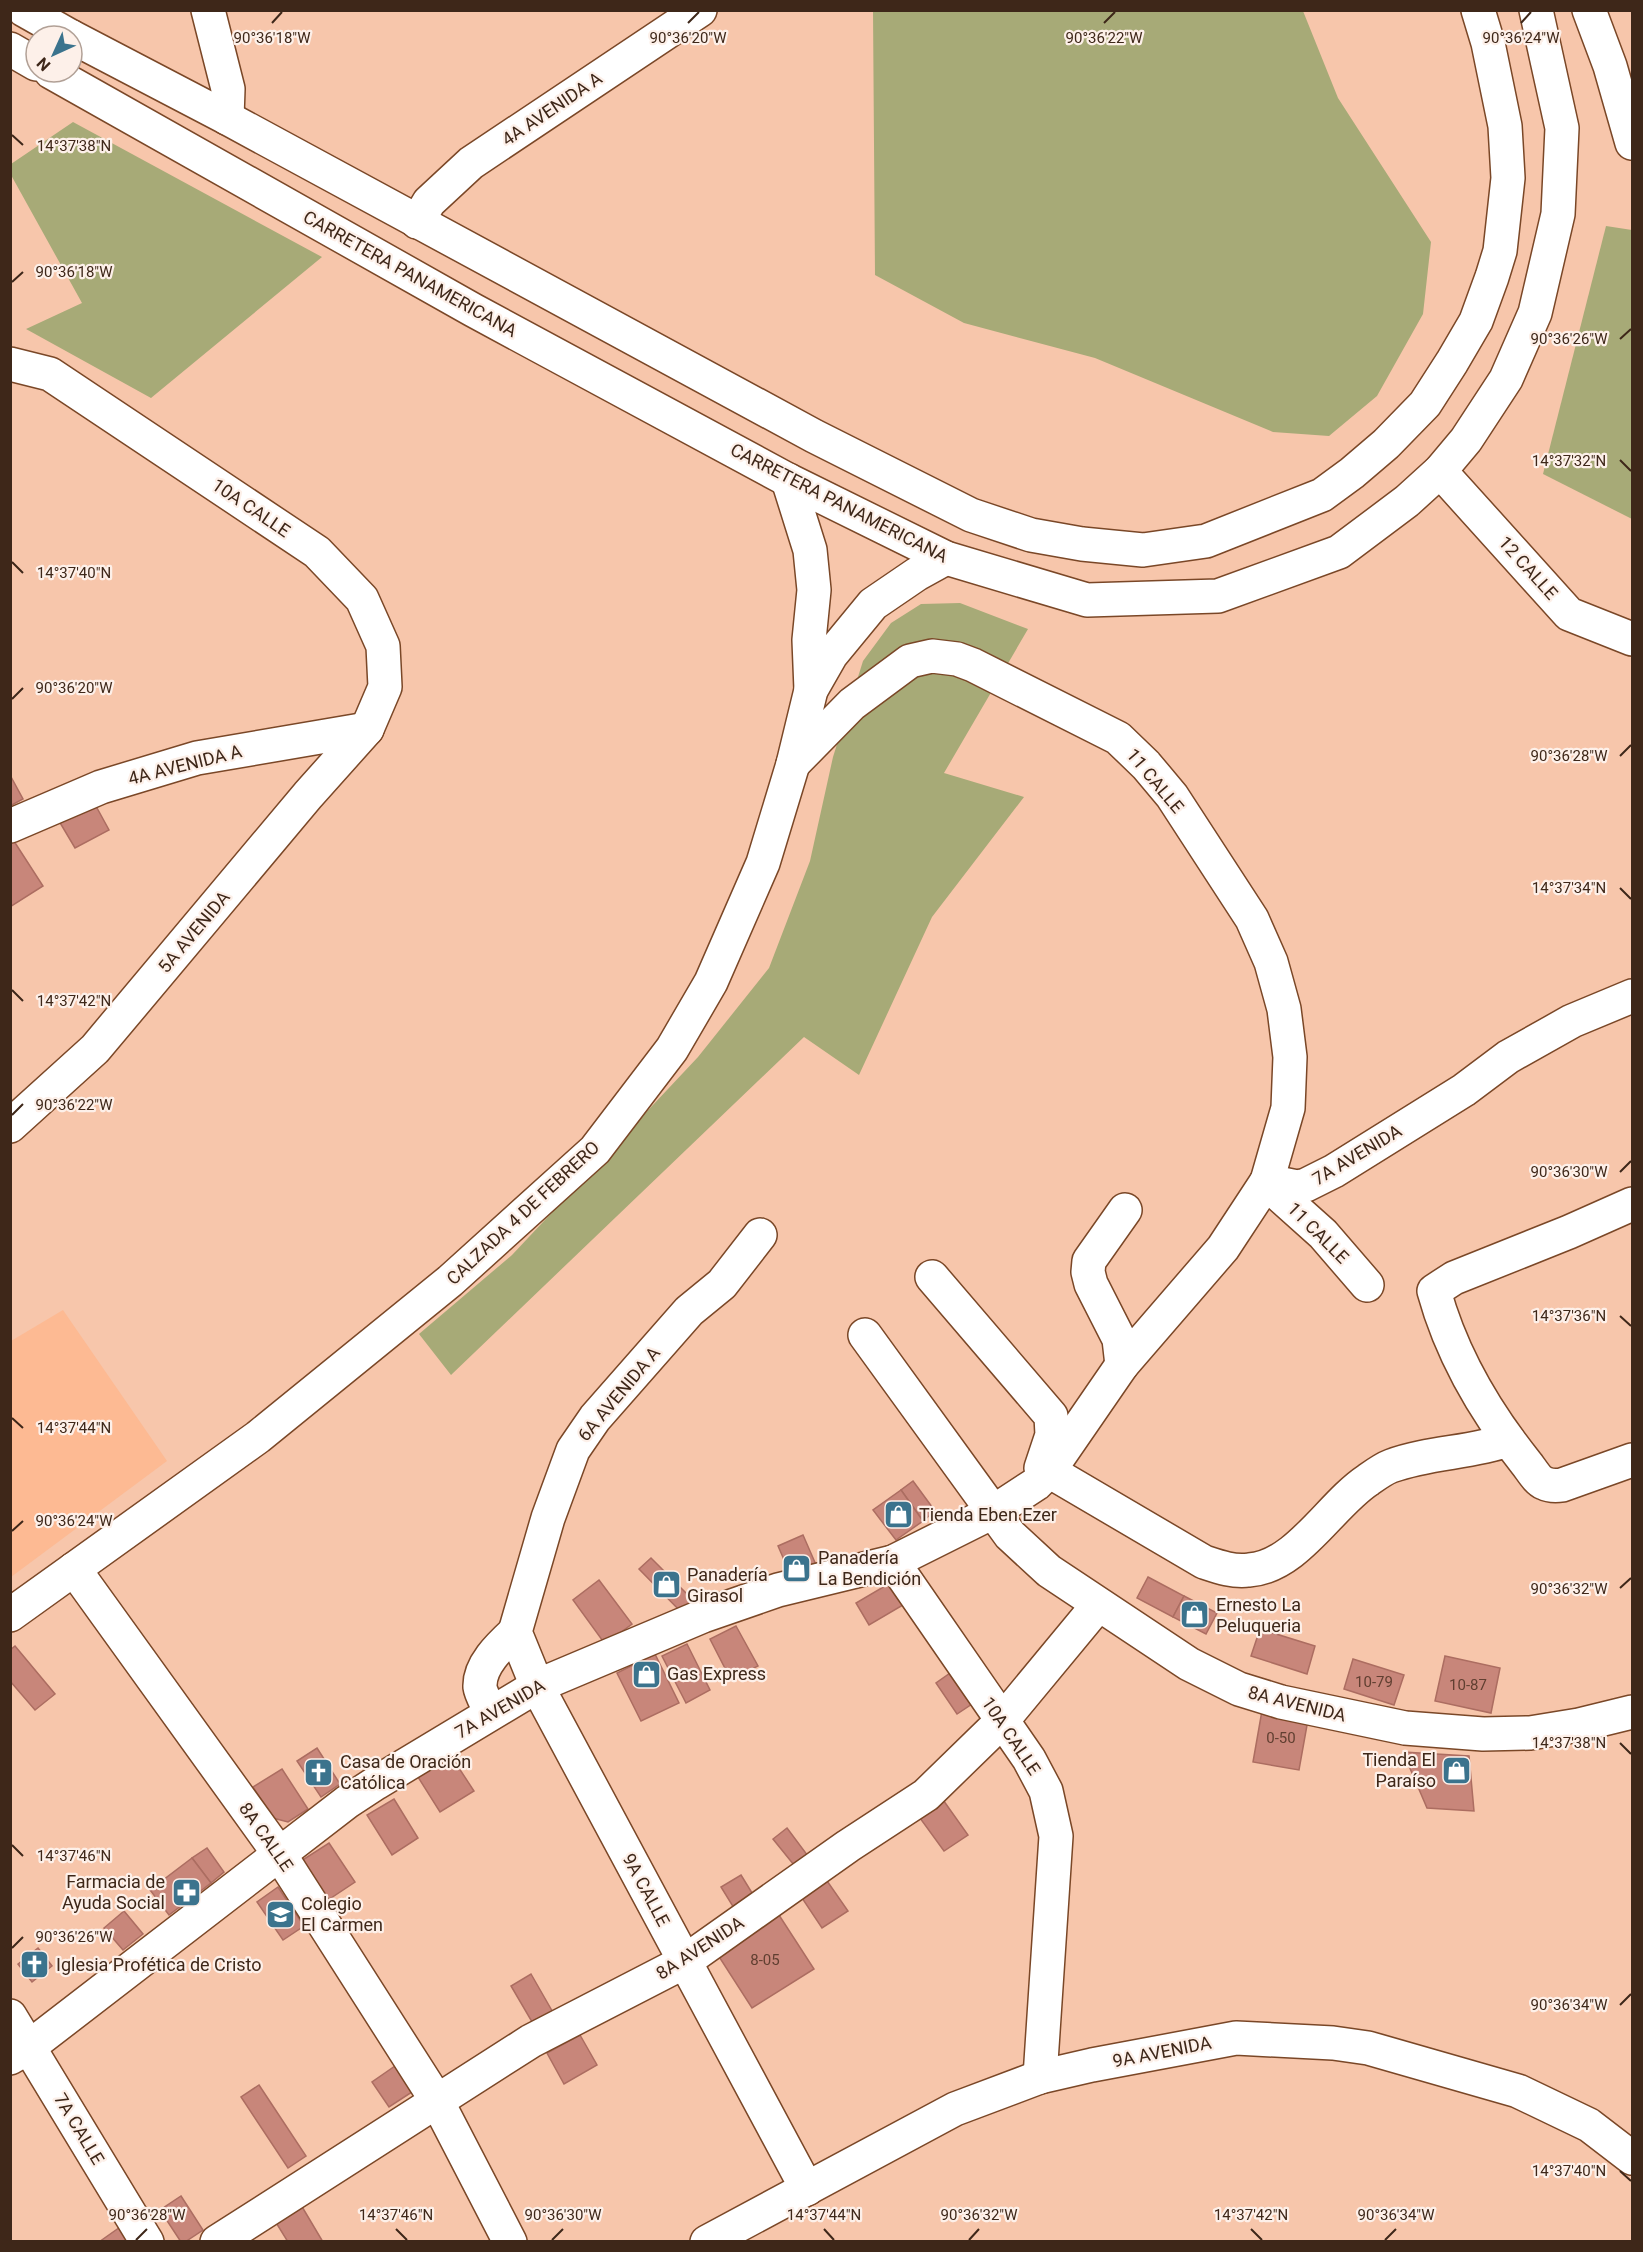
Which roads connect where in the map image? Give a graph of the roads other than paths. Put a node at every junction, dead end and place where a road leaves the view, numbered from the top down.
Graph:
1 (24, 10) edge
2 (700, 10) edge
3 (1478, 10) edge
4 (1536, 10) edge
5 (1589, 10) edge
6 (210, 11) edge
7 (48, 24) edge
8 (84, 44) edge
9 (10, 49) edge
10 (24, 57) edge
11 (72, 84) edge
12 (227, 118) junction
13 (1632, 143) edge
14 (417, 222) junction
15 (10, 364) edge
16 (1440, 471) junction
17 (788, 480) junction
18 (946, 558) junction
19 (1632, 639) edge
20 (811, 690) junction
21 (367, 729) junction
22 (793, 764) junction
23 (10, 826) edge
24 (1632, 996) edge
25 (10, 1126) edge
26 (1267, 1182) junction
27 (1632, 1204) edge
28 (1125, 1210) dead end
29 (760, 1234) dead end
30 (932, 1277) dead end
31 (1367, 1285) dead end
32 (865, 1335) dead end
33 (1122, 1365) junction
34 (1508, 1440) junction
35 (1632, 1460) edge
36 (1042, 1478) junction
37 (993, 1512) junction
38 (893, 1562) junction
39 (75, 1569) junction
40 (1098, 1605) junction
41 (10, 1615) edge
42 (515, 1632) junction
43 (537, 1686) junction
44 (1632, 1712) edge
45 (491, 1713) junction
46 (1002, 1721) junction
47 (280, 1855) junction
48 (684, 1962) junction
49 (10, 2016) edge
50 (20, 2052) edge
51 (1040, 2077) junction
52 (437, 2101) junction
53 (1632, 2158) edge
54 (807, 2189) junction
55 (147, 2241) edge
56 (218, 2241) edge
57 (510, 2241) edge
58 (707, 2241) edge

1 - 7 main road
2 - 14 main road, 4A AVENIDA A
3 - 14 main road
4 - 16 main road, CARRETERA PANAMERICANA
5 - 13 main road
6 - 12 main road
8 - 12 main road
9 - 10 main road
11 - 17 main road, CARRETERA PANAMERICANA
12 - 14 main road
15 - 21 main road, 10A CALLE
16 - 18 main road, CARRETERA PANAMERICANA
16 - 19 main road, 12 CALLE
17 - 18 main road, CARRETERA PANAMERICANA
17 - 20 main road, CALZADA 4 DE FEBRERO
18 - 20 main road, CALZADA 4 DE FEBRERO
20 - 22 main road, CALZADA 4 DE FEBRERO
21 - 23 main road, 4A AVENIDA A
21 - 25 main road, 5A AVENIDA
22 - 26 main road, 11 CALLE
22 - 39 main road, CALZADA 4 DE FEBRERO
24 - 26 main road, 7A AVENIDA
26 - 31 main road, 11 CALLE
26 - 33 main road, 7A AVENIDA
27 - 34 main road
28 - 33 main road
29 - 42 main road, 6A AVENIDA A
30 - 36 main road
32 - 37 main road, 8A AVENIDA
33 - 36 main road, 7A AVENIDA
34 - 35 main road
34 - 36 main road
36 - 37 main road, 7A AVENIDA
37 - 38 main road, 7A AVENIDA
37 - 40 main road, 8A AVENIDA
38 - 43 main road, 7A AVENIDA
38 - 46 main road, 10A CALLE
39 - 41 main road, CALZADA 4 DE FEBRERO
39 - 47 main road, 8A CALLE
40 - 44 main road, 8A AVENIDA
40 - 46 main road, 8A AVENIDA
42 - 43 main road
42 - 45 main road
43 - 45 main road, 7A AVENIDA
43 - 48 main road, 9A CALLE
45 - 47 main road, 7A AVENIDA
46 - 48 main road, 8A AVENIDA
46 - 51 main road, 10A CALLE
47 - 50 main road, 7A AVENIDA
47 - 52 main road, 8A CALLE
48 - 52 main road, 8A AVENIDA
48 - 54 main road, 9A CALLE
49 - 50 main road, 7A CALLE
50 - 55 main road, 7A CALLE
51 - 53 main road, 9A AVENIDA
51 - 54 main road, 9A AVENIDA
52 - 56 main road, 8A AVENIDA
52 - 57 main road, 8A CALLE
54 - 58 main road, 9A AVENIDA

